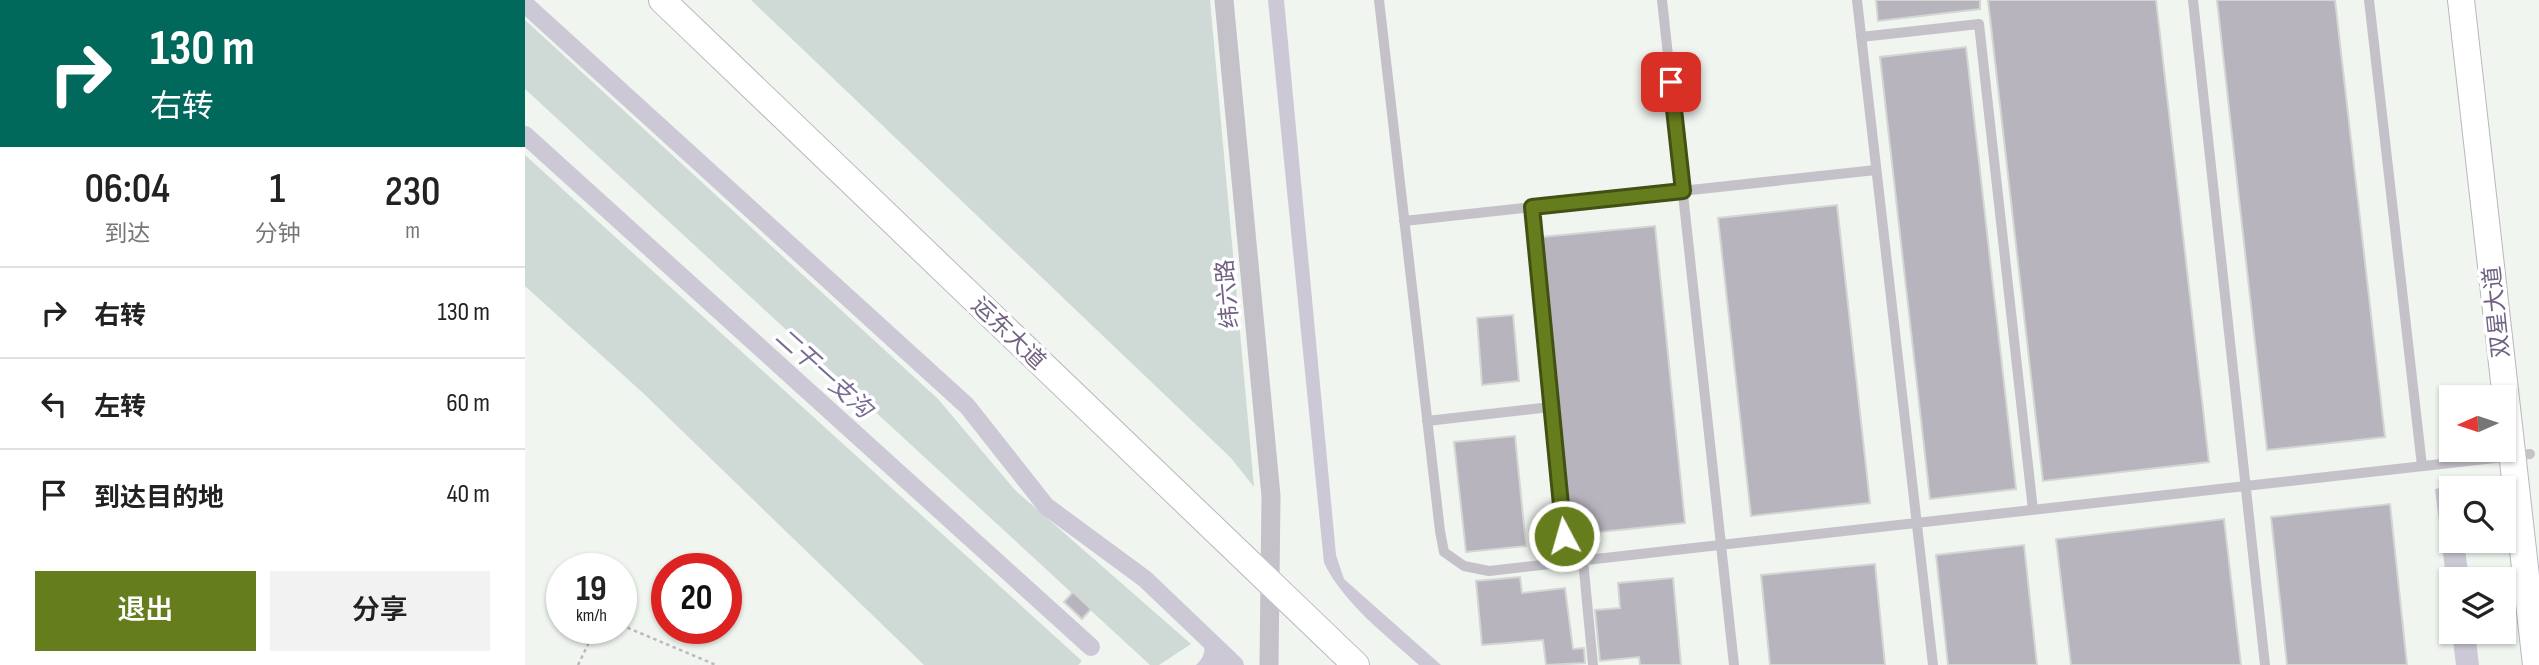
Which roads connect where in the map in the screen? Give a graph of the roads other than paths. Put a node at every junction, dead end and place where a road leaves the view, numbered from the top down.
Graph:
1 (662, 0) edge
2 (1224, 0) edge
3 (1379, 0) edge
4 (1662, 0) edge
5 (1857, 0) edge
6 (2193, 0) edge
7 (2369, 0) edge
8 (2461, 0) edge
9 (2477, 0) edge
10 (1861, 37) junction
11 (1876, 170) junction
12 (1683, 191) junction
13 (1532, 207) junction
14 (1404, 221) junction
15 (1551, 407) junction
16 (1427, 421) junction
17 (2521, 455) junction
18 (2422, 466) junction
19 (2245, 486) junction
20 (2033, 510) junction
21 (1917, 523) junction
22 (2539, 529) edge
23 (1721, 544) junction
24 (1583, 560) junction
25 (1566, 562) junction
26 (1270, 584) junction
27 (1269, 665) edge
28 (1356, 665) edge
29 (1593, 665) edge
30 (1734, 665) edge
31 (1933, 665) edge
32 (2265, 665) edge
33 (2536, 665) edge

1 - 26 street, 运东大道
2 - 26 street, 纬六路
3 - 14 lane
4 - 12 lane
5 - 10 lane
6 - 19 lane
7 - 18 lane
8 - 17 street, 双星大道
9 - 17 street, 双星大道
10 - 11 lane
10 - 20 lane
11 - 12 lane
11 - 21 lane
12 - 13 lane
12 - 23 lane
13 - 14 lane
13 - 15 lane
14 - 16 lane
15 - 16 lane
15 - 25 lane
16 - 25 lane
17 - 18 lane
17 - 22 street, 双星大道
17 - 33 street, 双星大道
18 - 19 lane
19 - 20 lane
19 - 32 lane
20 - 21 lane
21 - 23 lane
21 - 31 lane
23 - 24 lane
23 - 30 lane
24 - 25 lane
24 - 29 lane
26 - 27 street, 纬六路
26 - 28 street, 运东大道

